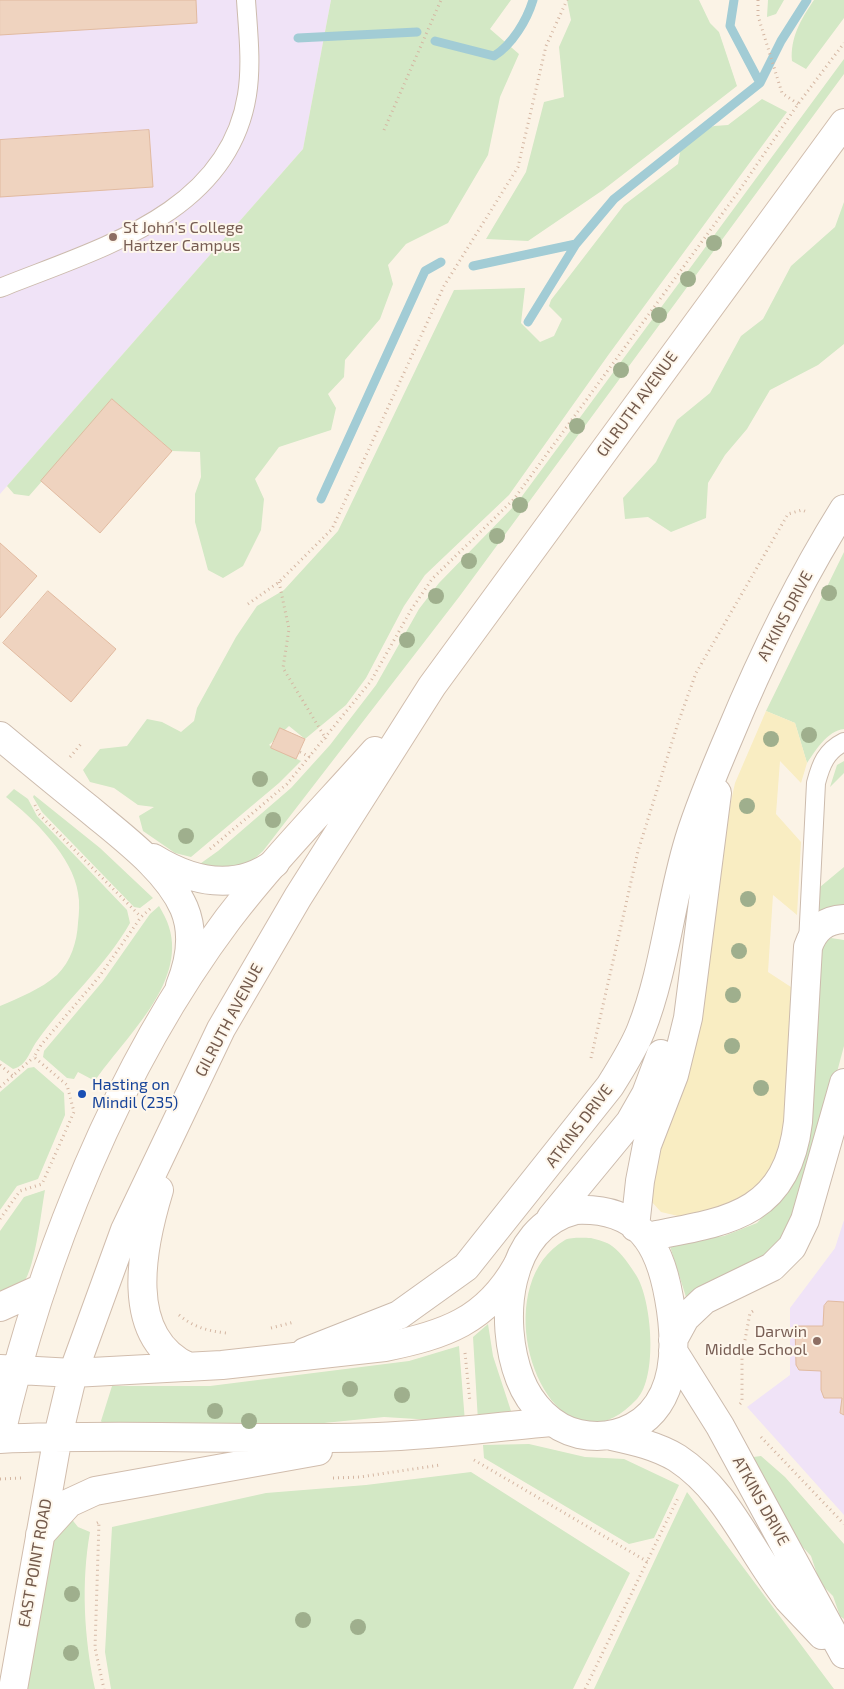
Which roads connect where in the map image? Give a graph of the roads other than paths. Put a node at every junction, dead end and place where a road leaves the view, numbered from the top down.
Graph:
1 (246, 0) edge
2 (844, 123) edge
3 (0, 288) edge
4 (840, 516) edge
5 (432, 686) junction
6 (733, 726) junction
7 (0, 736) edge
8 (844, 742) edge
9 (711, 778) junction
10 (276, 862) junction
11 (175, 879) junction
12 (844, 919) edge
13 (807, 958) junction
14 (170, 1008) junction
15 (196, 1080) junction
16 (844, 1083) edge
17 (543, 1227) junction
18 (641, 1232) junction
19 (517, 1266) junction
20 (42, 1288) junction
21 (0, 1307) edge
22 (673, 1345) junction
23 (293, 1356) junction
24 (189, 1367) junction
25 (8, 1370) edge
26 (73, 1373) junction
27 (551, 1422) junction
28 (58, 1436) junction
29 (612, 1436) junction
30 (380, 1437) junction
31 (0, 1438) edge
32 (40, 1535) junction
33 (844, 1654) edge
34 (844, 1658) edge
35 (13, 1689) edge

1 - 3 lane
2 - 5 street, GILRUTH AVENUE
4 - 6 street, ATKINS DRIVE
5 - 10 street, GILRUTH AVENUE
5 - 15 street, GILRUTH AVENUE
6 - 9 street, ATKINS DRIVE
6 - 18 street, ATKINS DRIVE
7 - 11 street
8 - 13 lane
9 - 17 street, ATKINS DRIVE
9 - 23 street, ATKINS DRIVE
10 - 11 street
10 - 14 street, GILRUTH AVENUE
11 - 14 street
12 - 13 street
13 - 18 street
14 - 20 street, GILRUTH AVENUE
15 - 24 street
15 - 26 street, GILRUTH AVENUE
16 - 22 street
17 - 18 street
17 - 19 street, ATKINS DRIVE
18 - 22 street
19 - 23 street, ATKINS DRIVE
19 - 27 street
20 - 21 street
20 - 25 street, GILRUTH AVENUE
22 - 29 street
22 - 33 street, ATKINS DRIVE
23 - 24 street
24 - 26 street
25 - 26 street
25 - 31 street
26 - 28 street, GILRUTH AVENUE
27 - 29 street, ATKINS DRIVE
27 - 30 street
28 - 30 street
28 - 31 street
28 - 32 street, EAST POINT ROAD
29 - 34 street, ATKINS DRIVE
30 - 32 street
32 - 35 street, EAST POINT ROAD

